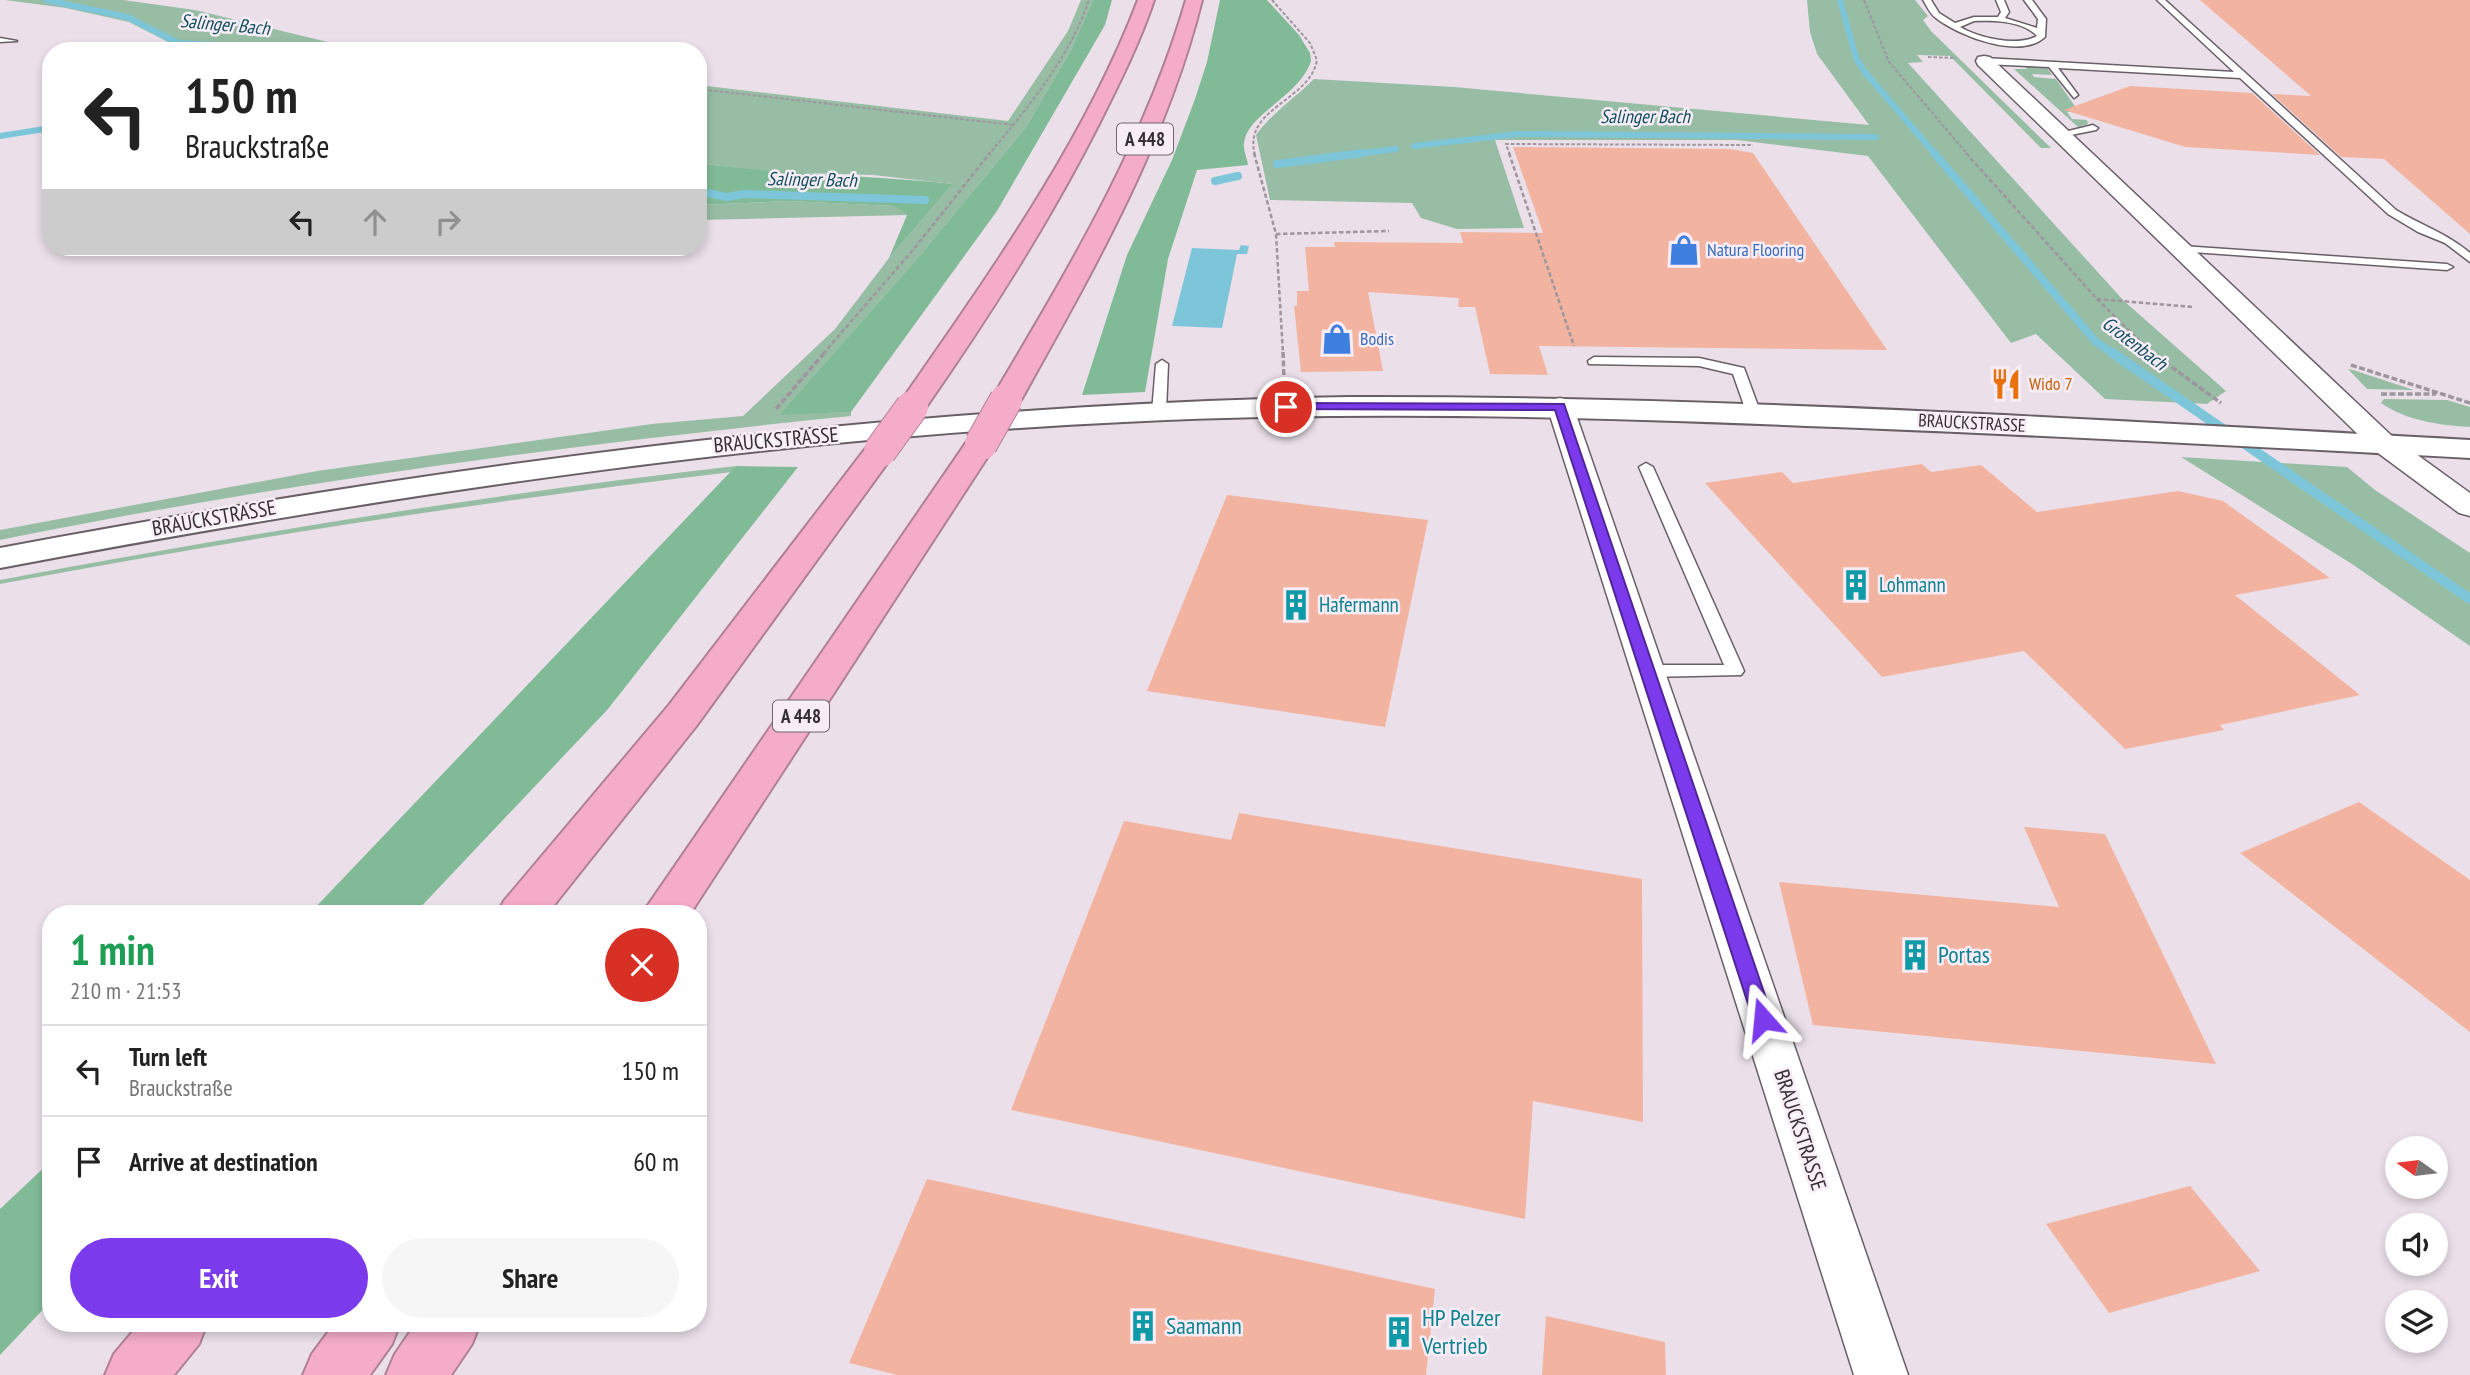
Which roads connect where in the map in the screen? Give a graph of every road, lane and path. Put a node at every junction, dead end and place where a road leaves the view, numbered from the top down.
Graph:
1 (1088, 0) edge
2 (1146, 0) edge
3 (1194, 0) edge
4 (1272, 0) edge
5 (1864, 0) edge
6 (1927, 0) edge
7 (2000, 0) edge
8 (2028, 0) edge
9 (2161, 0) edge
10 (1941, 6) dead end
11 (1965, 13) dead end
12 (1984, 19) junction
13 (2000, 20) junction
14 (1958, 29) junction
15 (2041, 33) junction
16 (0, 40) edge
17 (13, 41) dead end
18 (2008, 43) junction
19 (1977, 54) junction
20 (1928, 57) dead end
21 (1952, 58) dead end
22 (2051, 64) junction
23 (2242, 75) junction
24 (707, 90) edge
25 (2074, 95) dead end
26 (1014, 125) junction
27 (2093, 128) dead end
28 (2061, 134) junction
29 (1753, 145) dead end
30 (1389, 231) dead end
31 (1276, 234) junction
32 (2182, 250) junction
33 (2470, 259) edge
34 (2447, 267) dead end
35 (2097, 299) junction
36 (2246, 310) junction
37 (2285, 348) junction
38 (1594, 361) joint
39 (1162, 365) dead end
40 (2333, 395) junction
41 (2444, 395) junction
42 (2470, 403) edge
43 (1286, 407) junction
44 (1560, 407) junction
45 (1158, 412) junction
46 (1754, 414) junction
47 (2257, 437) junction
48 (754, 441) junction
49 (2384, 444) junction
50 (2470, 449) edge
51 (1646, 467) dead end
52 (2470, 507) edge
53 (0, 558) edge
54 (1647, 671) junction
55 (527, 905) edge
56 (671, 905) edge
57 (171, 1332) edge
58 (364, 1332) edge
59 (445, 1332) edge
60 (135, 1375) edge
61 (333, 1375) edge
62 (416, 1375) edge
63 (1881, 1375) edge

1 - 26 path
2 - 55 highway, A 448, bridge
3 - 56 highway, A 448, bridge
4 - 31 path
5 - 35 path
6 - 10 lane
6 - 14 lane
7 - 13 lane
8 - 15 lane
9 - 23 lane
11 - 12 lane
12 - 13 lane
12 - 14 lane
13 - 15 lane
14 - 18 lane
14 - 19 lane
15 - 18 lane
16 - 17 lane
18 - 19 lane
19 - 22 lane
19 - 28 street
20 - 21 path
22 - 23 lane
22 - 25 lane
23 - 33 lane
24 - 26 path
26 - 48 path
27 - 28 lane
28 - 32 street
29 - 38 path
30 - 31 path
31 - 43 path
32 - 34 lane
32 - 36 street
35 - 36 path
35 - 47 path
36 - 37 street
37 - 40 street
37 - 41 path
38 - 46 lane
39 - 45 lane
40 - 41 path
40 - 49 street
41 - 42 path
43 - 44 street, BRAUCKSTRASSE
43 - 45 street, BRAUCKSTRASSE
44 - 46 street, BRAUCKSTRASSE
44 - 54 street, BRAUCKSTRASSE
45 - 48 street, BRAUCKSTRASSE
46 - 47 street, BRAUCKSTRASSE
47 - 49 street, BRAUCKSTRASSE
48 - 53 street, BRAUCKSTRASSE
49 - 50 street, BRAUCKSTRASSE
49 - 52 street
51 - 54 lane
54 - 63 street, BRAUCKSTRASSE
57 - 60 highway
58 - 61 highway
59 - 62 highway

